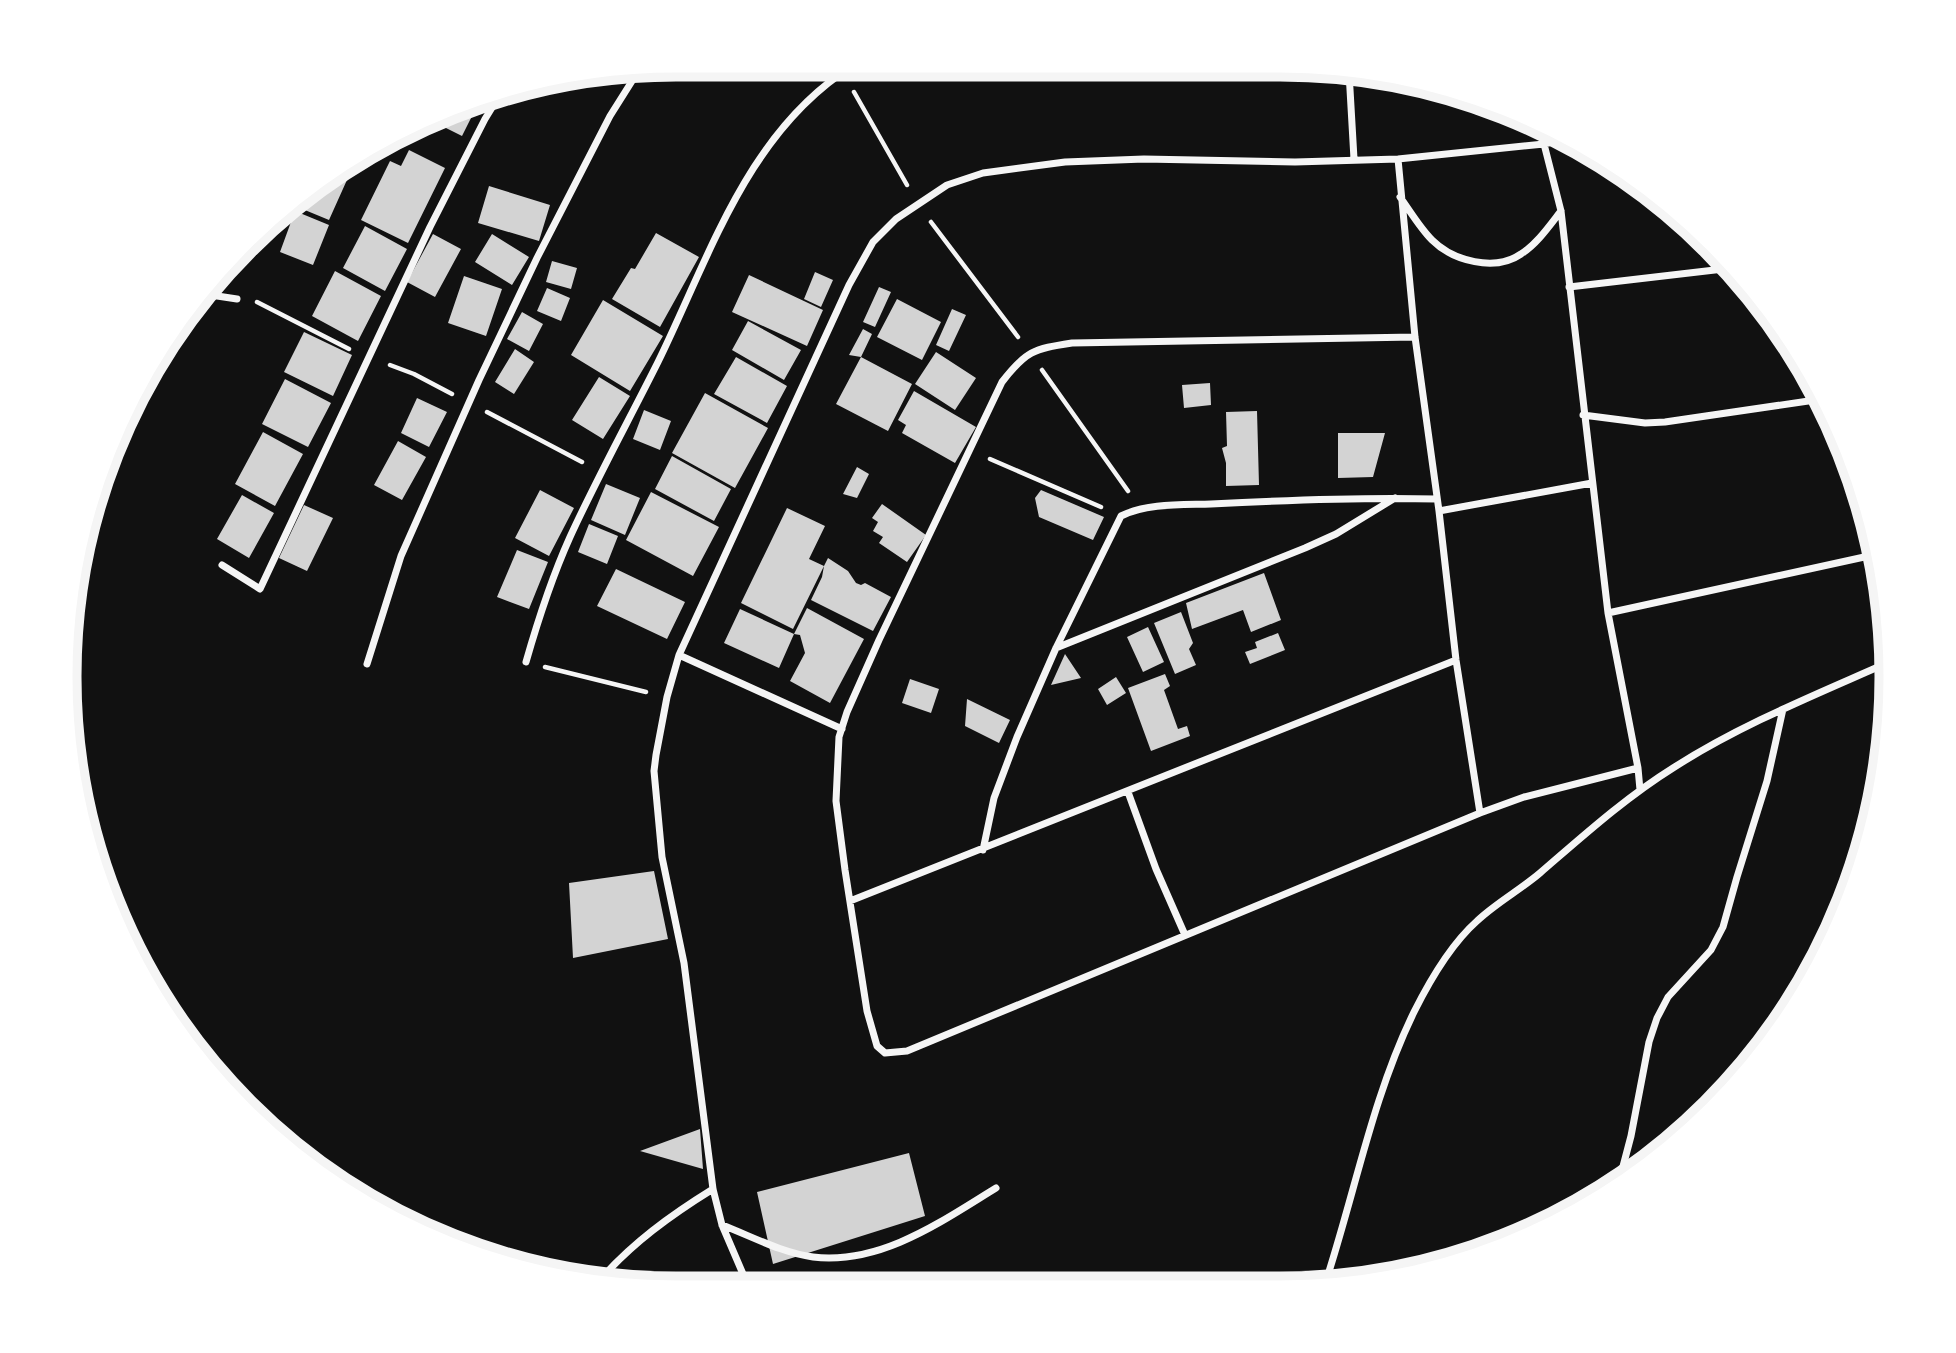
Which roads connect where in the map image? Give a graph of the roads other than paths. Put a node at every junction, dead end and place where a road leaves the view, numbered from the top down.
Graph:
1 (836, 77) edge
2 (634, 78) edge
3 (1350, 81) edge
4 (493, 106) edge
5 (1551, 142) edge
6 (1544, 144) junction
7 (1354, 159) junction
8 (1398, 159) junction
9 (1400, 196) junction
10 (1561, 211) junction
11 (1719, 269) edge
12 (1569, 287) junction
13 (214, 296) edge
14 (237, 299) road end
15 (1415, 337) junction
16 (1811, 401) edge
17 (1583, 415) junction
18 (1592, 484) junction
19 (1395, 498) junction
20 (1437, 499) junction
21 (1439, 511) junction
22 (1866, 557) edge
23 (222, 565) dead end
24 (1608, 613) junction
25 (1056, 648) junction
26 (679, 655) junction
27 (1456, 660) junction
28 (526, 662) road end
29 (367, 664) dead end
30 (1879, 667) edge
31 (1783, 709) junction
32 (842, 729) junction
33 (1638, 768) junction
34 (1640, 790) junction
35 (1128, 792) junction
36 (1480, 813) junction
37 (983, 850) junction
38 (850, 901) junction
39 (1185, 935) junction
40 (1623, 1168) edge
41 (996, 1188) dead end
42 (713, 1189) junction
43 (722, 1225) junction
44 (606, 1272) edge
45 (1328, 1274) edge
46 (744, 1276) edge

1 - 28 street
2 - 29 street
3 - 7 street
4 - 23 street
5 - 6 street
6 - 8 street
6 - 10 street
7 - 8 street
7 - 26 street
8 - 9 street
9 - 10 street
9 - 15 street
10 - 12 street
11 - 12 street
12 - 17 street
13 - 14 street
15 - 20 street
15 - 32 street
16 - 17 street
17 - 18 street
18 - 21 street
18 - 24 street
19 - 20 street
19 - 25 street
19 - 25 street
20 - 21 street
21 - 27 street
22 - 24 street
24 - 33 street
25 - 37 street
26 - 32 street
26 - 42 street
27 - 35 street
27 - 36 street
30 - 31 street
31 - 34 street
31 - 40 street
32 - 38 street
33 - 34 street
33 - 36 street
34 - 45 street
35 - 37 street
35 - 39 street
36 - 39 street
37 - 38 street
38 - 39 street
41 - 43 street
42 - 43 street
42 - 44 street
43 - 46 street

